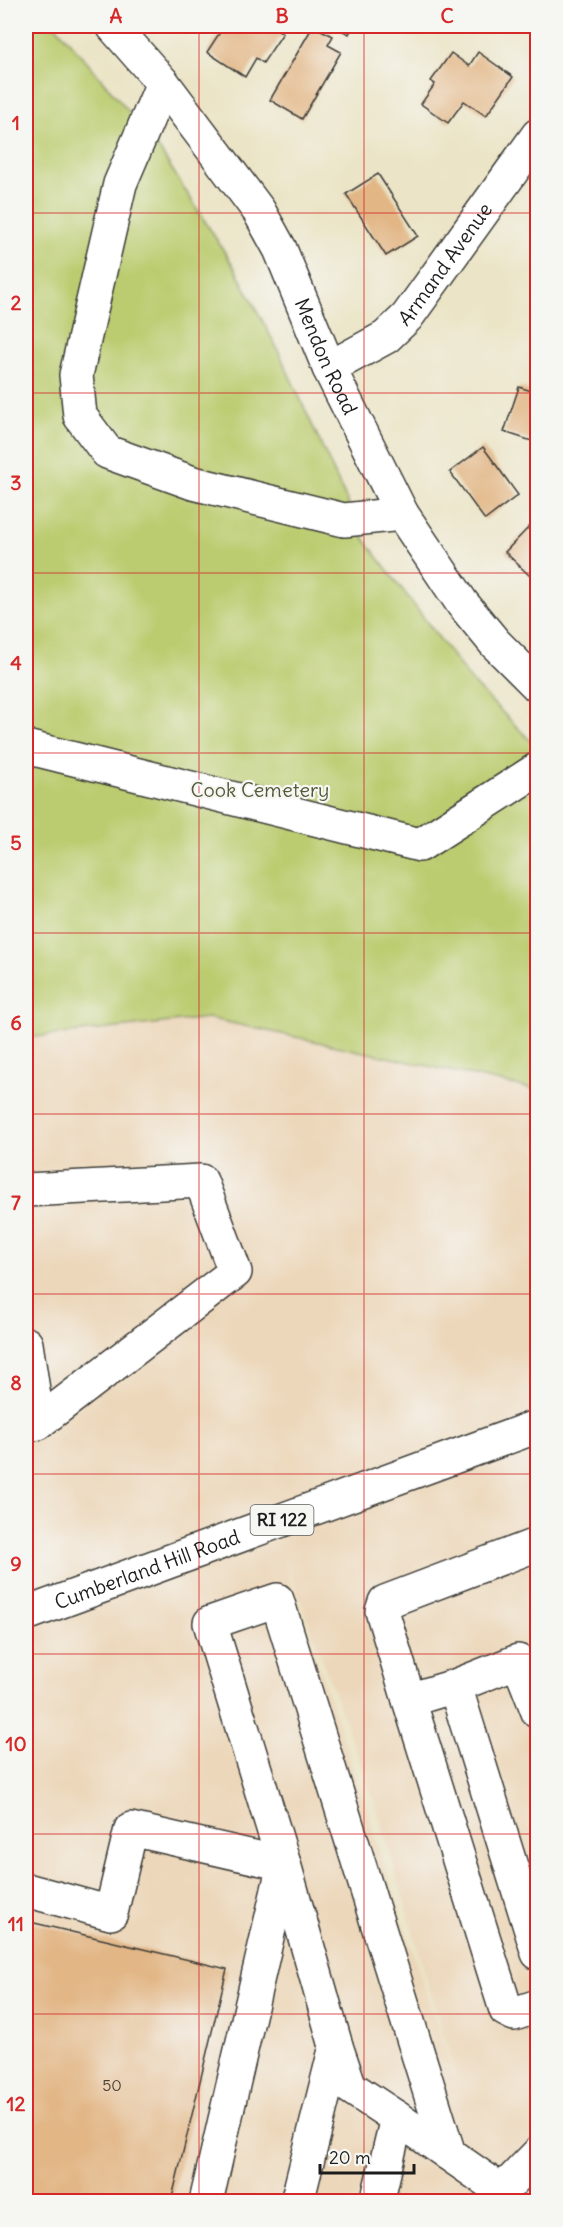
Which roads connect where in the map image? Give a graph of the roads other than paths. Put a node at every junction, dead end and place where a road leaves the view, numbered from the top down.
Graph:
1 (113, 26) edge
2 (163, 83) junction
3 (537, 135) edge
4 (329, 368) junction
5 (402, 514) junction
6 (537, 686) edge
7 (26, 747) edge
8 (537, 769) edge
9 (26, 1190) edge
10 (26, 1344) edge
11 (32, 1424) edge
12 (537, 1426) edge
13 (537, 1544) edge
14 (26, 1614) edge
15 (528, 1657) edge
16 (455, 1686) junction
17 (409, 1700) junction
18 (537, 1712) edge
19 (284, 1864) junction
20 (26, 1890) edge
21 (537, 1953) edge
22 (537, 2006) edge
23 (336, 2046) junction
24 (397, 2118) junction
25 (449, 2154) junction
26 (537, 2154) edge
27 (499, 2196) edge
28 (206, 2202) edge
29 (297, 2202) edge
30 (377, 2202) edge

1 - 2 main road, Mendon Road
2 - 4 main road, Mendon Road
2 - 5 main road
3 - 4 main road, Armand Avenue
4 - 5 main road, Mendon Road
5 - 6 main road, Mendon Road
7 - 8 main road
9 - 11 main road
10 - 11 main road
12 - 14 main road, Cumberland Hill Road / RI 122
13 - 17 main road
15 - 16 main road
15 - 18 main road
16 - 17 main road
16 - 21 main road
17 - 22 main road
19 - 20 main road
19 - 23 main road
19 - 25 main road
19 - 28 main road
23 - 24 main road
23 - 29 main road
24 - 25 main road
24 - 30 main road
25 - 27 main road
26 - 27 main road

